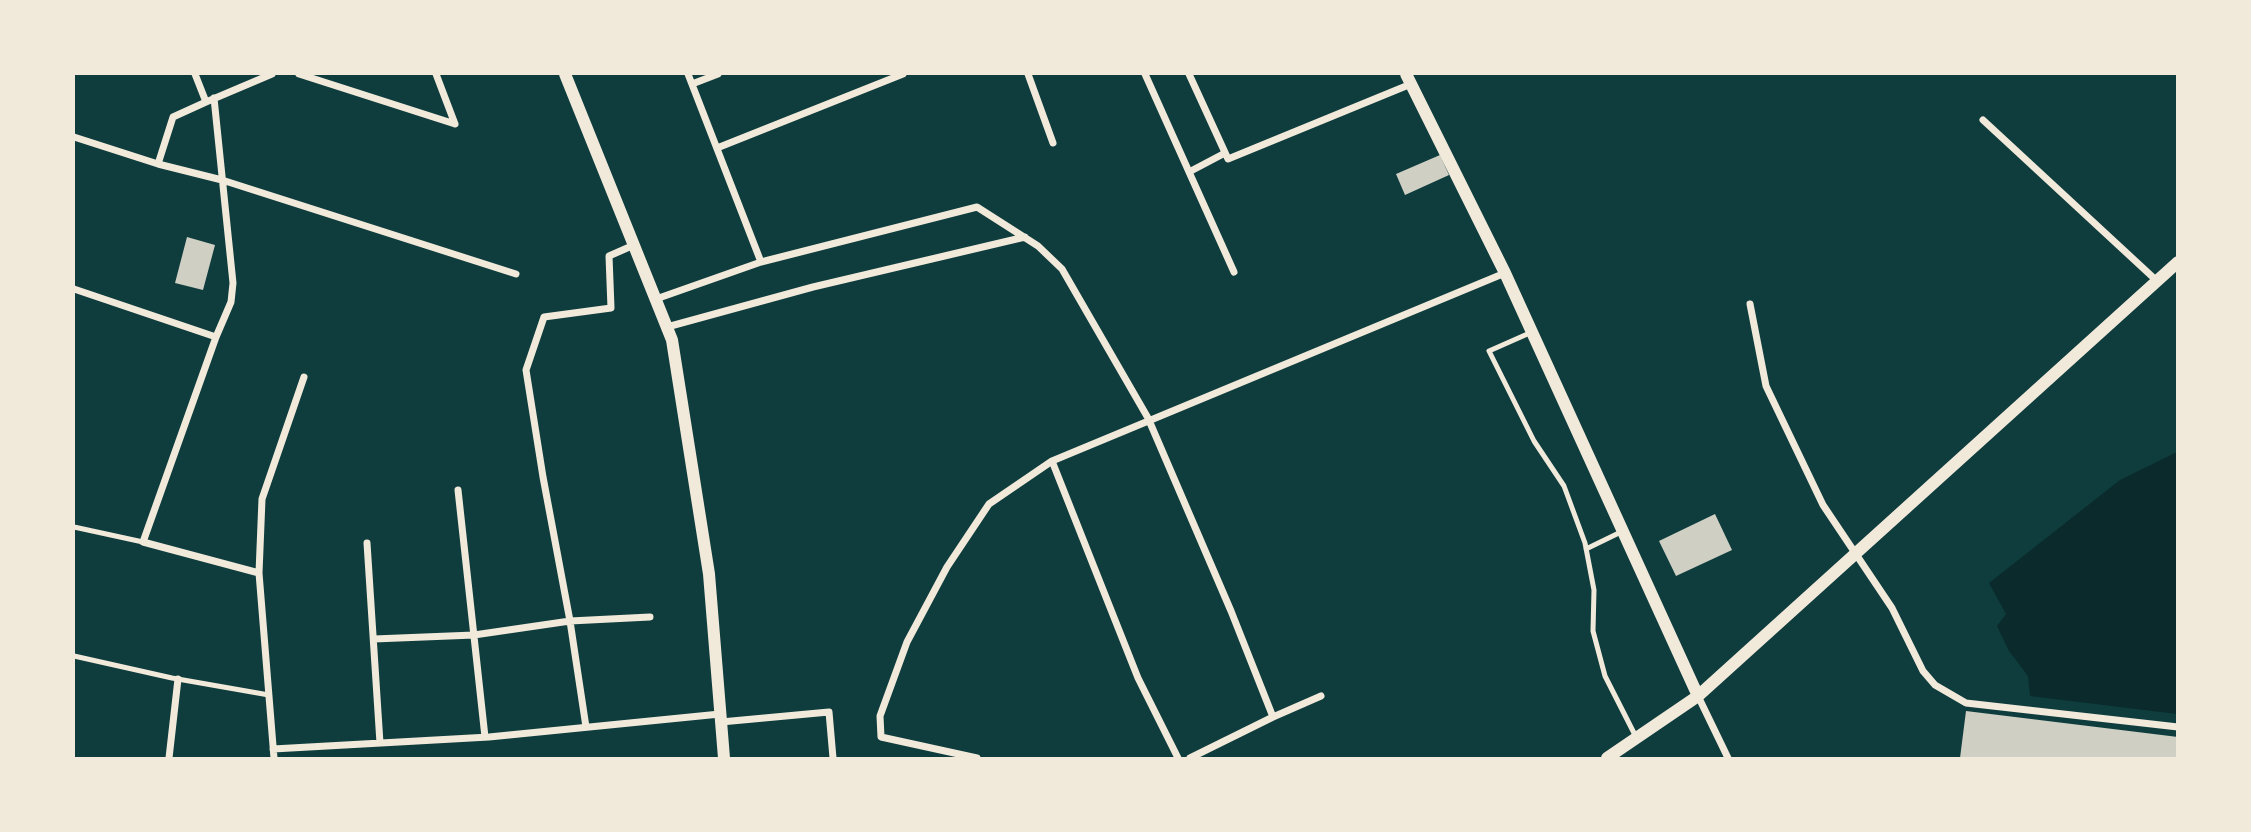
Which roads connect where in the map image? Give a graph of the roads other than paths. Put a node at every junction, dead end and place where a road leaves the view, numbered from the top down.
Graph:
1 (195, 74) edge
2 (272, 74) edge
3 (299, 74) edge
4 (436, 74) edge
5 (565, 74) edge
6 (688, 74) edge
7 (718, 74) edge
8 (904, 74) edge
9 (1028, 74) edge
10 (1144, 74) edge
11 (1189, 74) edge
12 (1409, 79) edge
13 (692, 84) junction
14 (214, 98) junction
15 (206, 102) junction
16 (1983, 120) dead end
17 (74, 136) edge
18 (1053, 143) dead end
19 (717, 148) junction
20 (1225, 153) junction
21 (158, 163) junction
22 (1189, 172) junction
23 (222, 180) junction
24 (1025, 237) junction
25 (634, 245) junction
26 (761, 262) junction
27 (2178, 262) edge
28 (1234, 272) dead end
29 (1505, 273) junction
30 (516, 274) dead end
31 (2157, 281) junction
32 (74, 289) edge
33 (656, 299) junction
34 (1750, 304) dead end
35 (667, 327) junction
36 (1532, 332) junction
37 (216, 337) junction
38 (304, 377) dead end
39 (1149, 420) junction
40 (1052, 461) junction
41 (458, 490) dead end
42 (74, 527) edge
43 (1622, 531) junction
44 (143, 542) junction
45 (368, 543) dead end
46 (1586, 549) junction
47 (1856, 554) junction
48 (259, 573) junction
49 (650, 617) dead end
50 (570, 621) junction
51 (474, 635) junction
52 (374, 639) junction
53 (74, 656) edge
54 (178, 679) junction
55 (269, 695) junction
56 (1321, 695) dead end
57 (1698, 696) junction
58 (1273, 717) junction
59 (721, 718) junction
60 (586, 727) junction
61 (2178, 727) edge
62 (485, 737) junction
63 (1636, 738) junction
64 (380, 743) junction
65 (934, 749) junction
66 (273, 750) junction
67 (169, 758) edge
68 (274, 758) edge
69 (724, 758) edge
70 (833, 758) edge
71 (935, 758) edge
72 (977, 758) edge
73 (1178, 758) edge
74 (1190, 758) edge
75 (1607, 758) edge
76 (1728, 758) edge

1 - 15 street
2 - 14 street
3 - 4 street
5 - 25 street
6 - 13 street
7 - 13 street
8 - 19 street
9 - 18 street
10 - 22 street
11 - 20 street
12 - 20 street
12 - 29 street
13 - 19 street
14 - 15 street
14 - 23 street
15 - 21 street
16 - 31 street
17 - 21 street
19 - 26 street
20 - 22 street
21 - 23 street
22 - 28 street
23 - 30 street
23 - 37 street
24 - 26 street
24 - 35 street
24 - 39 street
25 - 33 street
25 - 50 street
26 - 33 street
27 - 31 street
29 - 36 street
29 - 39 street
31 - 47 street
32 - 37 street
33 - 35 street
34 - 47 street
35 - 59 street
36 - 43 street
36 - 46 lane
37 - 44 street
38 - 48 street
39 - 40 street
39 - 58 street
40 - 65 street
40 - 73 street
41 - 51 street
42 - 44 lane
43 - 46 lane
43 - 57 street
44 - 48 street
45 - 52 street
46 - 63 lane
47 - 57 street
47 - 61 street
48 - 55 street
49 - 50 street
50 - 51 street
50 - 60 street
51 - 52 street
51 - 62 street
52 - 64 street
53 - 54 lane
54 - 55 lane
54 - 67 street
55 - 66 street
56 - 58 street
57 - 63 street
57 - 76 street
58 - 74 street
59 - 60 street
59 - 69 street
59 - 70 street
60 - 62 street
62 - 64 street
63 - 75 street
64 - 66 street
65 - 71 street
65 - 72 street
66 - 68 street

